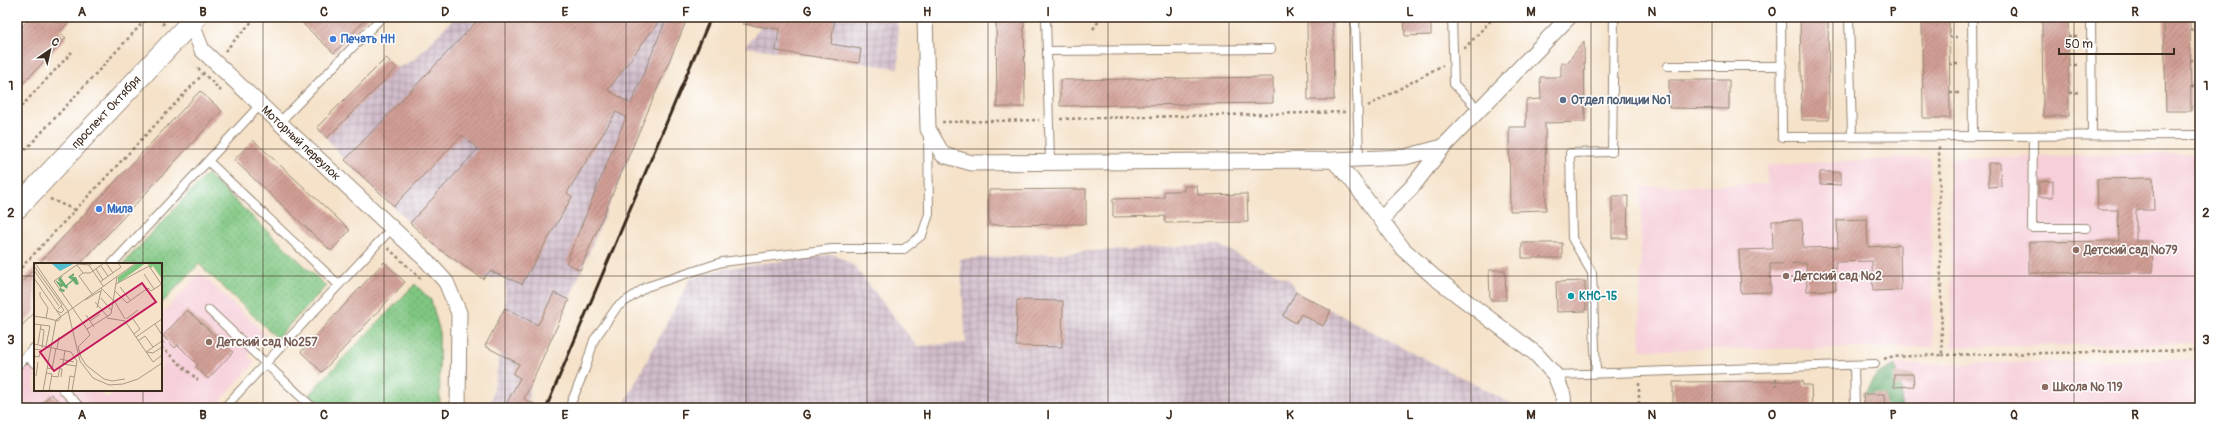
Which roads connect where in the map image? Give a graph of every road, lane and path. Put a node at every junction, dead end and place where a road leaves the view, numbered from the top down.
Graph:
1 (148, 17) edge
2 (160, 17) edge
3 (256, 17) edge
4 (382, 17) edge
5 (925, 17) edge
6 (1046, 17) edge
7 (1102, 17) edge
8 (1355, 17) edge
9 (1452, 17) edge
10 (1494, 17) edge
11 (1569, 17) edge
12 (1614, 17) edge
13 (1781, 17) edge
14 (1850, 17) edge
15 (1972, 17) edge
16 (2091, 17) edge
17 (192, 19) edge
18 (166, 27) dead end
19 (1093, 29) dead end
20 (2200, 29) edge
21 (2190, 30) dead end
22 (1271, 49) dead end
23 (1047, 51) junction
24 (72, 52) dead end
25 (220, 56) dead end
26 (1454, 60) junction
27 (2190, 60) dead end
28 (2200, 60) edge
29 (1668, 66) dead end
30 (1782, 66) junction
31 (207, 69) dead end
32 (2200, 86) edge
33 (2191, 87) dead end
34 (260, 105) junction
35 (1479, 110) junction
36 (17, 111) edge
37 (1358, 112) junction
38 (1049, 120) junction
39 (279, 123) junction
40 (928, 126) junction
41 (2200, 134) edge
42 (2092, 135) junction
43 (1852, 136) junction
44 (1939, 136) junction
45 (1972, 136) junction
46 (2033, 136) junction
47 (1443, 147) junction
48 (1395, 157) junction
49 (1365, 158) junction
50 (17, 159) edge
51 (1333, 160) junction
52 (208, 161) junction
53 (1050, 162) junction
54 (1414, 184) junction
55 (33, 191) junction
56 (1360, 191) junction
57 (1395, 203) junction
58 (1371, 206) junction
59 (17, 208) edge
60 (75, 210) junction
61 (1382, 220) junction
62 (392, 228) junction
63 (2086, 228) dead end
64 (113, 263) edge
65 (17, 272) edge
66 (339, 285) junction
67 (209, 310) dead end
68 (162, 347) edge
69 (34, 348) edge
70 (2200, 350) edge
71 (1942, 355) junction
72 (26, 356) junction
73 (34, 363) edge
74 (265, 364) junction
75 (1875, 364) joint
76 (1854, 365) junction
77 (17, 366) edge
78 (1638, 370) junction
79 (1596, 372) junction
80 (1555, 374) junction
81 (198, 380) dead end
82 (64, 391) edge
83 (82, 408) edge
84 (224, 408) edge
85 (313, 408) edge
86 (458, 408) edge
87 (569, 408) edge
88 (1564, 408) edge
89 (1639, 408) edge
90 (1855, 408) edge

1 - 50 path
2 - 18 path
3 - 25 path
4 - 39 lane
5 - 40 street
6 - 23 lane
7 - 19 path
8 - 37 lane
9 - 26 lane
10 - 26 path
11 - 35 street
12 - 79 lane
13 - 30 lane
14 - 43 lane
15 - 45 lane
16 - 42 lane
17 - 34 street, Моторный переулок
17 - 55 main road, проспект Октября
20 - 21 path
22 - 23 lane
23 - 38 lane
24 - 36 path
26 - 35 lane
26 - 37 path
27 - 28 path
29 - 30 lane
30 - 43 lane
31 - 60 path
32 - 33 path
34 - 39 street, Моторный переулок
34 - 52 lane
35 - 47 street
37 - 38 path
37 - 49 lane
38 - 40 path
38 - 53 lane
39 - 62 street, Моторный переулок
40 - 53 street
40 - 87 lane
41 - 42 lane
42 - 46 lane
43 - 44 lane
44 - 45 lane
44 - 71 path
45 - 46 lane
46 - 63 lane
47 - 48 street
47 - 54 street
48 - 49 street
48 - 54 street
49 - 51 street
49 - 56 street
51 - 53 street
51 - 56 street
52 - 64 lane
52 - 66 lane
54 - 57 street
55 - 59 main road, проспект Октября
55 - 60 path
56 - 58 street
57 - 58 street
57 - 61 street
58 - 61 street
60 - 65 path
61 - 80 street
62 - 66 lane
62 - 86 street, Моторный переулок
66 - 74 lane
67 - 74 lane
68 - 81 path
69 - 72 lane
70 - 71 path
71 - 75 path
72 - 73 lane
72 - 77 lane
74 - 84 lane
74 - 85 lane
75 - 76 lane
76 - 78 lane
76 - 90 lane
78 - 79 lane
78 - 89 path
79 - 80 lane
80 - 88 street
82 - 83 lane

